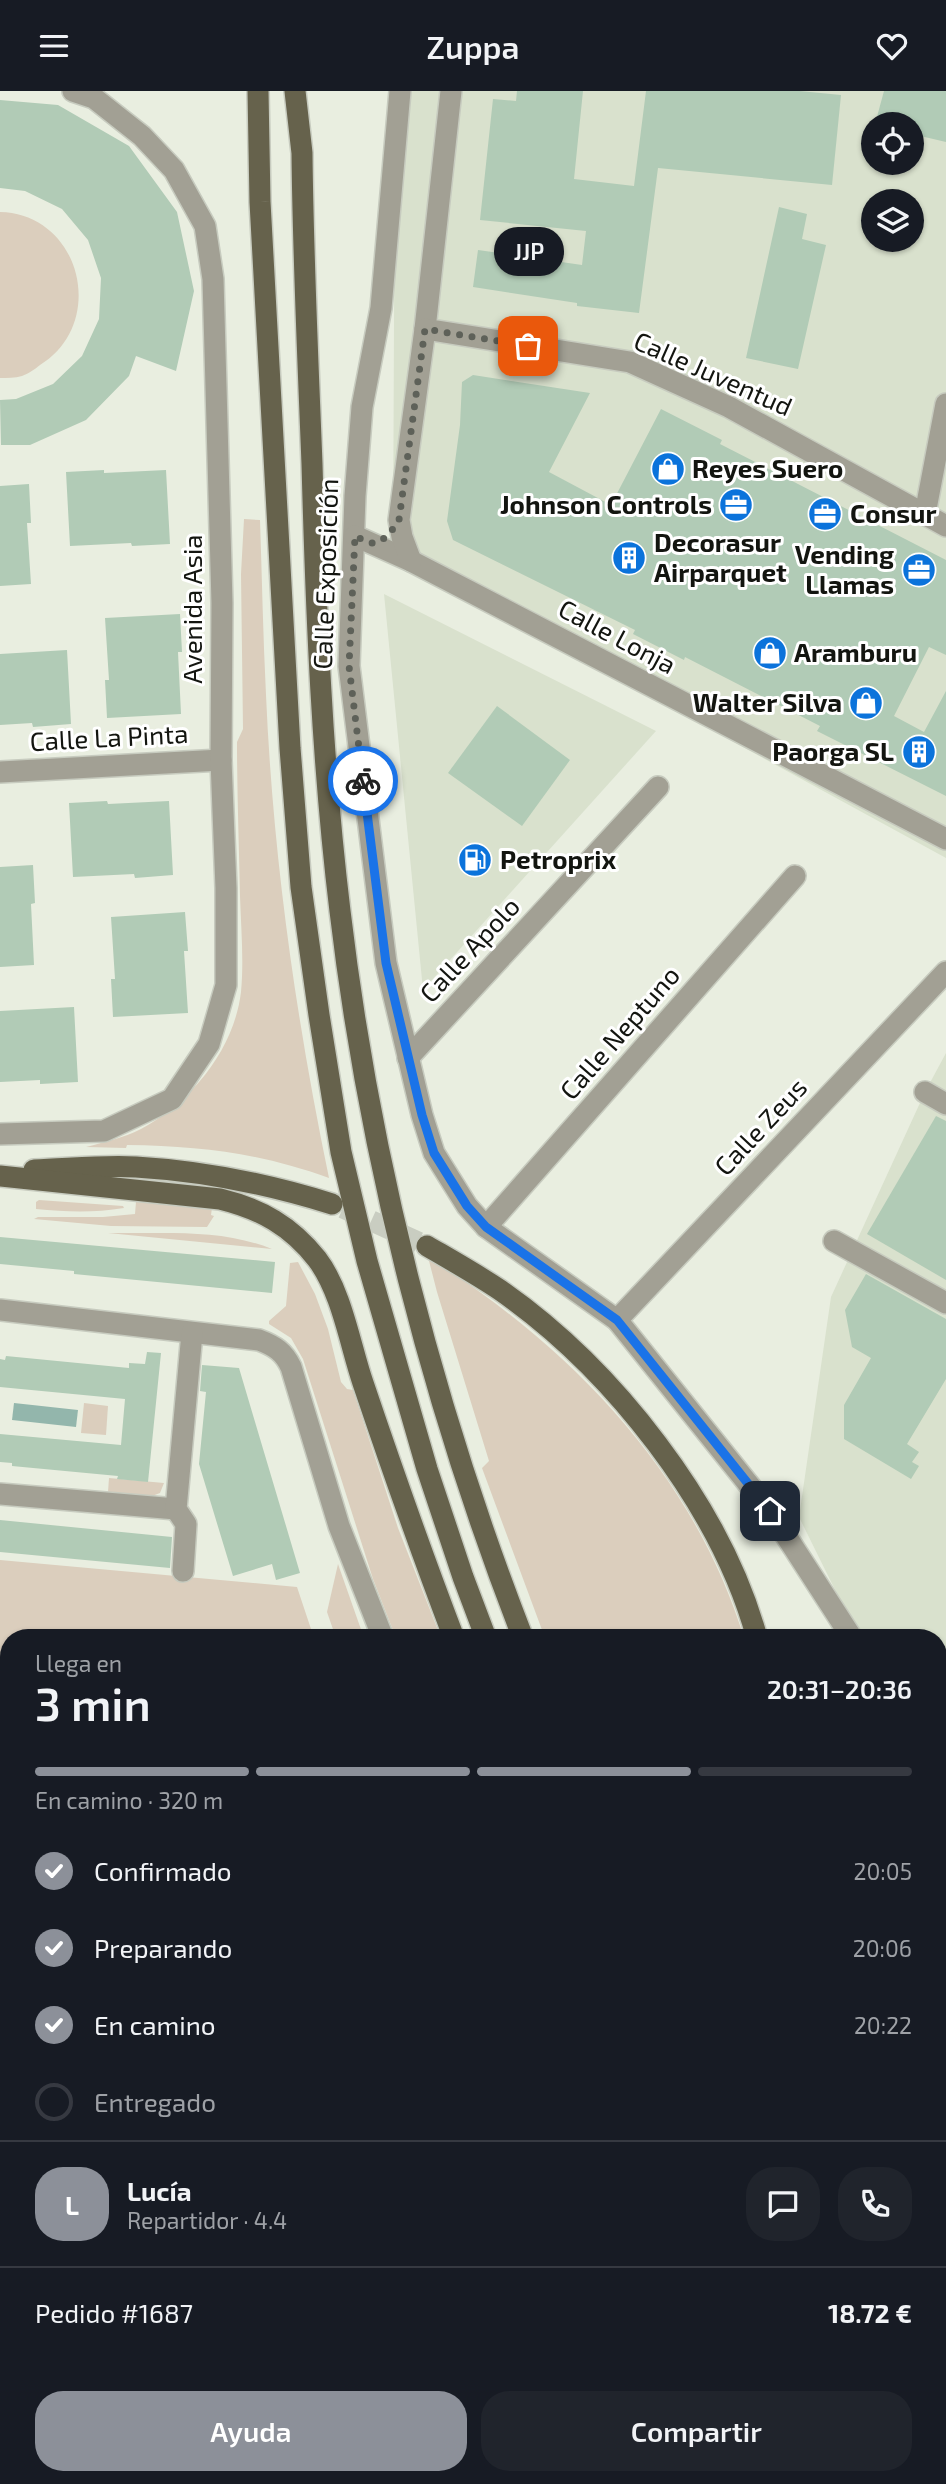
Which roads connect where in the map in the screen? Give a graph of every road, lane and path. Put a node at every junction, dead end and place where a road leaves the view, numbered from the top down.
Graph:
1 (73, 91) edge
2 (258, 91) edge
3 (295, 91) edge
4 (305, 91) edge
5 (400, 91) edge
6 (451, 91) edge
7 (302, 153) junction
8 (425, 329) junction
9 (946, 404) edge
10 (925, 514) junction
11 (399, 520) junction
12 (946, 526) edge
13 (363, 540) junction
14 (411, 561) junction
15 (221, 760) junction
16 (0, 772) edge
17 (658, 787) dead end
18 (946, 839) edge
19 (795, 876) dead end
20 (946, 972) edge
21 (408, 1058) junction
22 (925, 1092) dead end
23 (946, 1104) edge
24 (0, 1134) edge
25 (0, 1173) edge
26 (332, 1204) tunnel mouth
27 (486, 1227) junction
28 (834, 1241) dead end
29 (427, 1246) tunnel mouth
30 (946, 1303) edge
31 (0, 1310) edge
32 (617, 1320) junction
33 (192, 1333) junction
34 (0, 1494) edge
35 (176, 1509) junction
36 (183, 1571) dead end
37 (379, 1629) edge
38 (451, 1629) edge
39 (483, 1629) edge
40 (519, 1629) edge
41 (754, 1629) edge
42 (846, 1629) edge

1 - 15 street, Avenida Asia
2 - 39 main road
3 - 7 main road
4 - 7 main road
5 - 13 street, Calle Exposición
6 - 8 street
7 - 40 main road
8 - 10 street, Calle Juventud
8 - 11 street
9 - 10 street
10 - 12 street, Calle Juventud
11 - 13 street
11 - 14 street
13 - 14 street, Calle Lonja
13 - 21 street, Calle Exposición
14 - 18 street, Calle Lonja
15 - 16 street, Calle La Pinta
15 - 24 street, Avenida Asia
17 - 21 street, Calle Apolo
19 - 27 street, Calle Neptuno
20 - 32 street, Calle Zeus
21 - 27 street, Calle Exposición
22 - 23 street
25 - 26 main road
25 - 38 main road
27 - 32 street, Calle Exposición
28 - 30 street
29 - 41 main road
31 - 33 street
32 - 42 street, Calle Exposición
33 - 35 street
33 - 37 street
34 - 35 street
35 - 36 street

